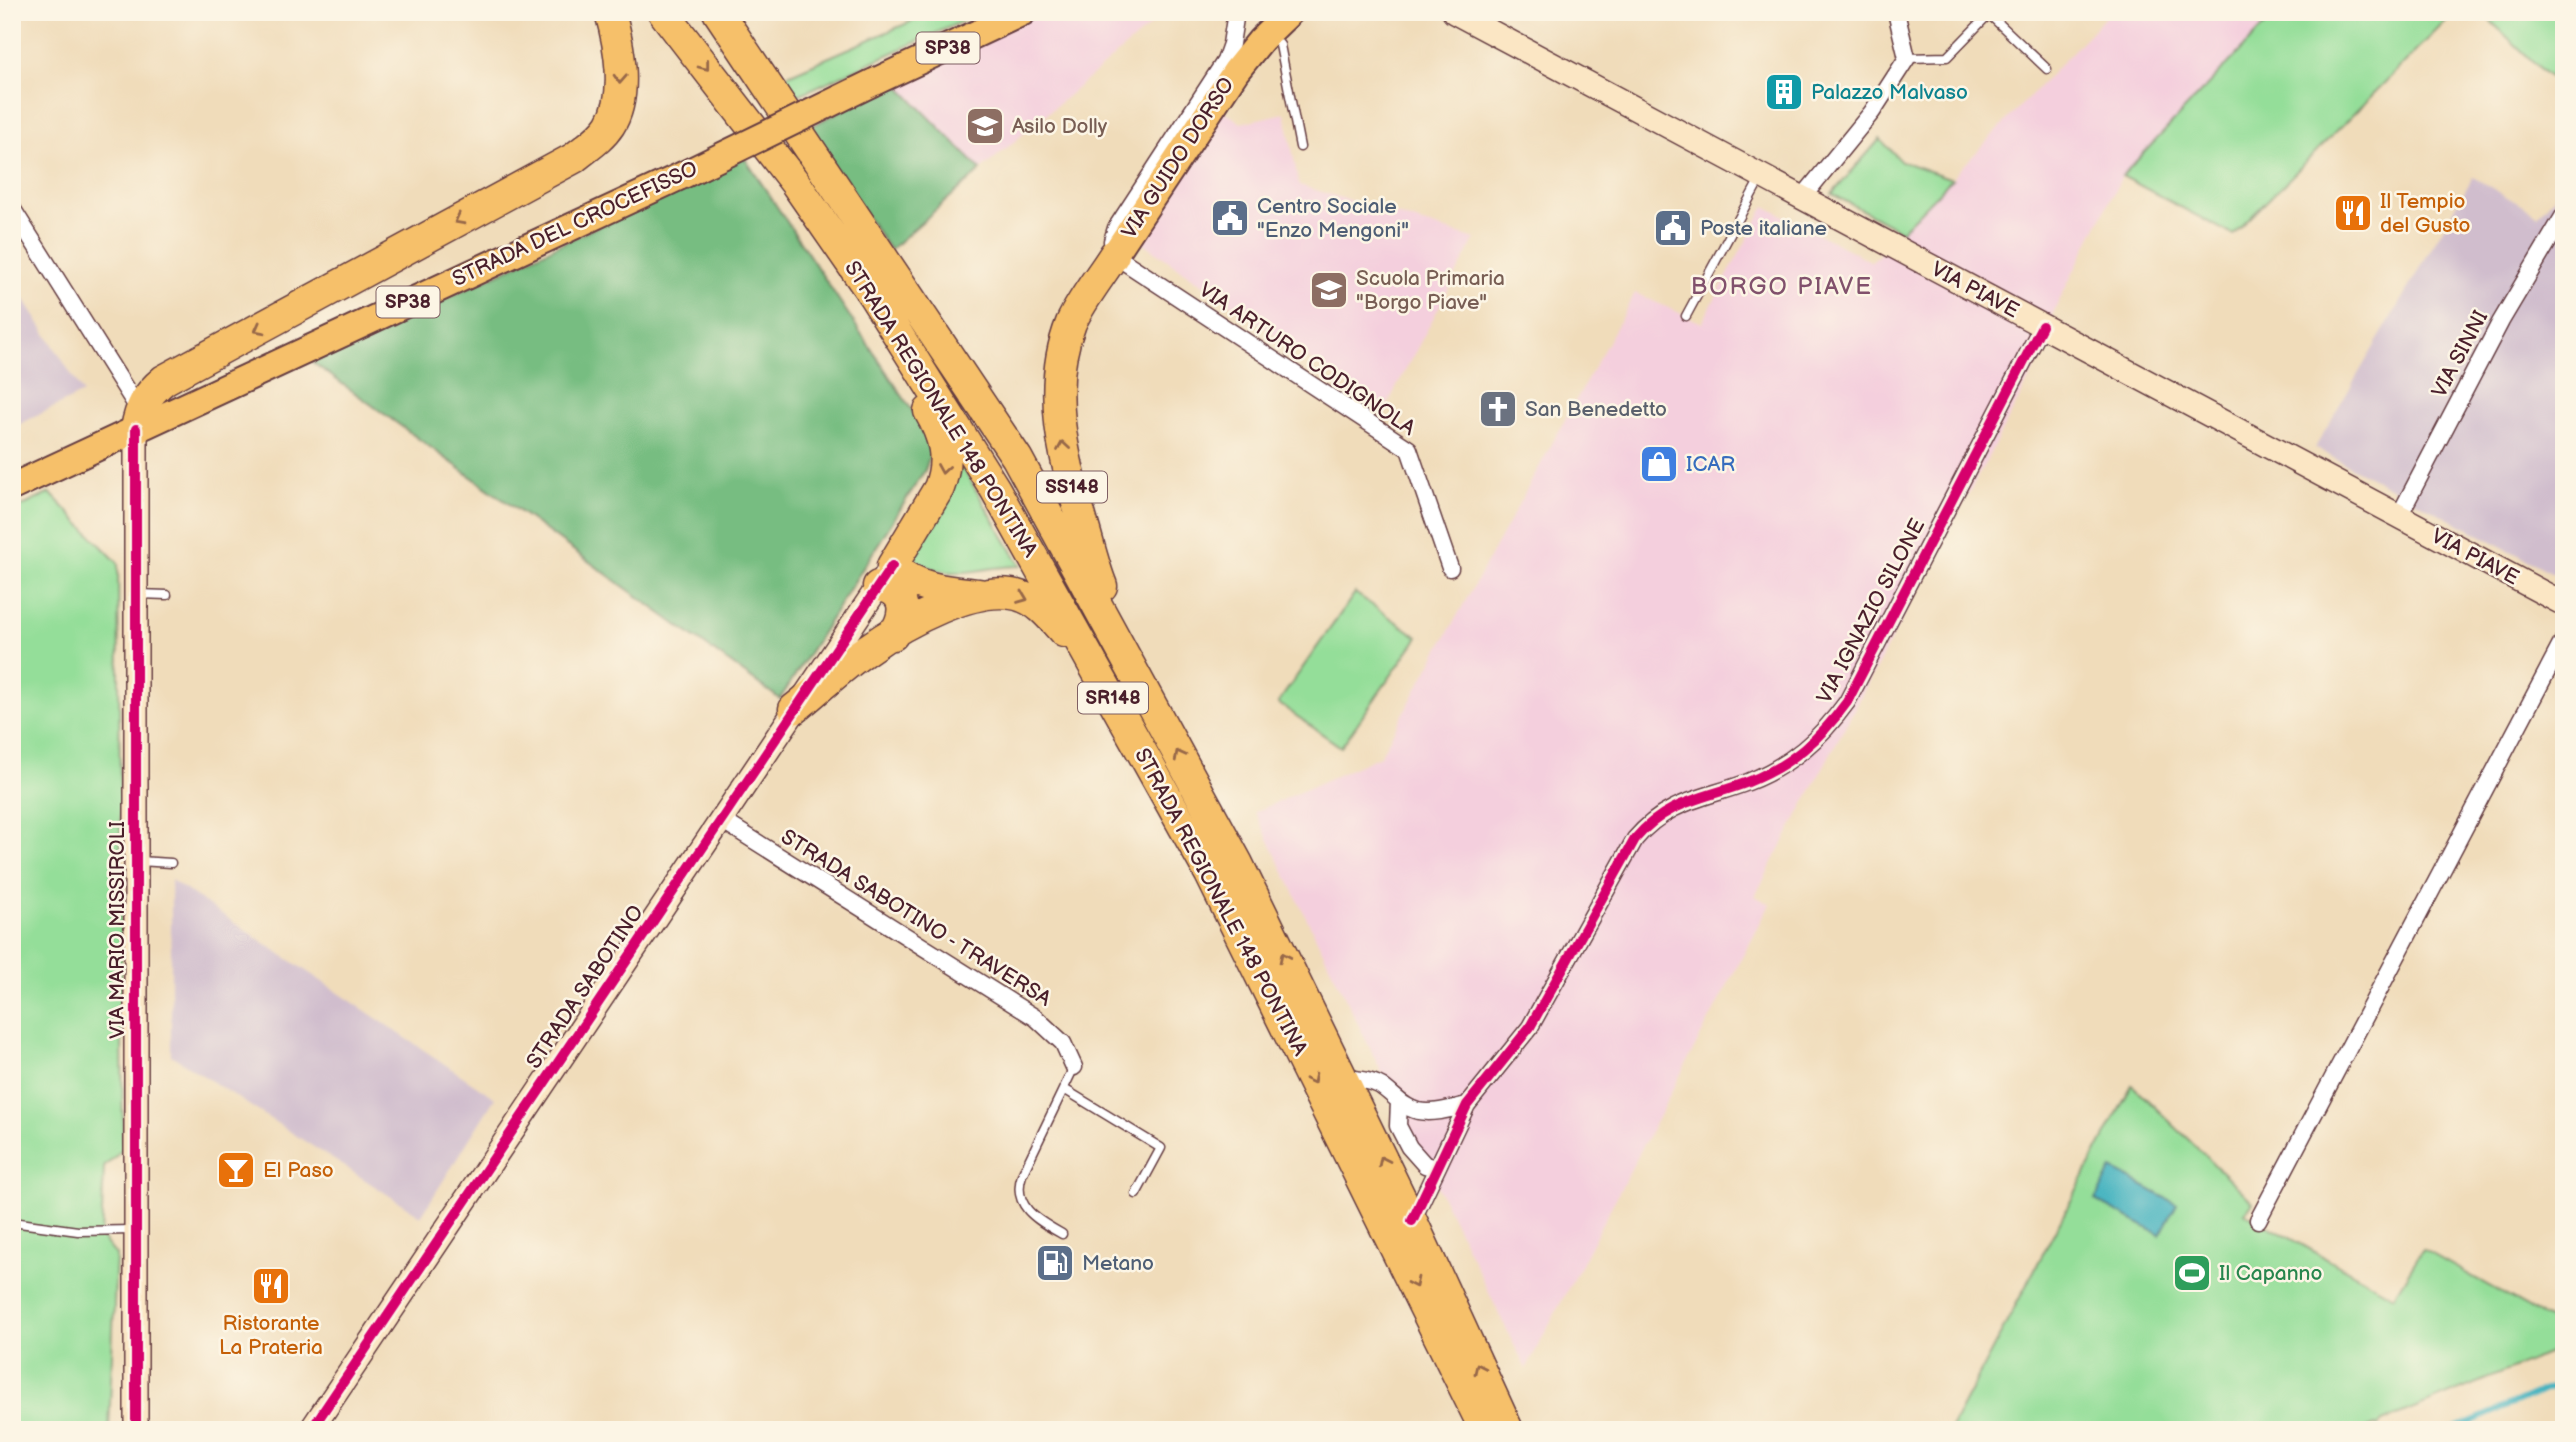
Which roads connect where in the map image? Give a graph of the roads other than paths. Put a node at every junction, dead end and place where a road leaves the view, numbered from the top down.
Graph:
1 (610, 12) edge
2 (663, 12) edge
3 (718, 12) edge
4 (1023, 12) edge
5 (1237, 12) edge
6 (1290, 12) edge
7 (1896, 12) edge
8 (1455, 13) edge
9 (1269, 32) junction
10 (1907, 58) junction
11 (2047, 69) dead end
12 (1300, 147) dead end
13 (1761, 176) junction
14 (1802, 198) junction
15 (12, 208) edge
16 (2564, 215) edge
17 (1114, 255) junction
18 (873, 295) junction
19 (1686, 316) dead end
20 (2042, 326) junction
21 (137, 420) junction
22 (12, 487) edge
23 (2399, 516) junction
24 (1450, 568) dead end
25 (885, 576) junction
26 (136, 593) junction
27 (978, 594) junction
28 (167, 595) dead end
29 (2564, 604) edge
30 (892, 635) junction
31 (2564, 639) edge
32 (1101, 676) junction
33 (794, 709) junction
34 (1159, 717) junction
35 (720, 819) junction
36 (136, 861) junction
37 (171, 863) dead end
38 (1074, 1067) joint
39 (1343, 1079) junction
40 (1064, 1089) junction
41 (1399, 1101) junction
42 (1467, 1105) junction
43 (1436, 1168) junction
44 (1136, 1194) dead end
45 (2258, 1220) dead end
46 (1412, 1221) junction
47 (12, 1222) edge
48 (136, 1230) junction
49 (1062, 1234) dead end
50 (136, 1430) edge
51 (311, 1430) edge
52 (1485, 1430) edge
53 (1508, 1430) edge

1 -> 21 highway
2 -> 18 highway, STRADA REGIONALE 148 PONTINA / SR148
3 - 34 highway, STRADA REGIONALE 148 PONTINA / SR148
4 - 21 main road, STRADA DEL CROCEFISSO / SP38, bridge
5 - 17 street, VIA GUIDO DORSO
6 - 9 main road, VIA GUIDO DORSO
7 - 10 street
8 - 13 street, VIA PIAVE
9 - 12 lane
9 - 17 main road, VIA GUIDO DORSO
10 - 11 lane
10 - 14 street
13 - 14 street, VIA PIAVE
13 - 19 lane
14 - 20 street, VIA PIAVE
15 - 21 street
16 - 23 street, VIA SINNI
17 - 24 street, VIA ARTURO CODIGNOLA
34 -> 17 highway, SS148
18 -> 25 highway
18 - 32 highway, STRADA REGIONALE 148 PONTINA / SR148
20 - 23 street, VIA PIAVE
20 - 42 street, VIA IGNAZIO SILONE
21 - 22 main road, STRADA DEL CROCEFISSO / SP38
21 - 26 street, VIA MARIO MISSIROLI
23 - 29 street, VIA PIAVE
25 - 27 highway
25 - 30 highway
25 - 33 street, STRADA SABOTINO
26 - 28 lane
26 - 36 street, VIA MARIO MISSIROLI
27 - 30 highway
27 -> 32 highway
30 - 33 highway
31 - 45 street
32 -> 52 highway, STRADA REGIONALE 148 PONTINA / SR148
33 - 35 street, STRADA SABOTINO
39 -> 34 highway, STRADA REGIONALE 148 PONTINA / SR148
35 - 38 street, STRADA SABOTINO - TRAVERSA
35 - 51 street, STRADA SABOTINO
36 - 37 lane
36 - 48 street, VIA MARIO MISSIROLI
38 - 40 lane
39 - 41 street
46 -> 39 highway, STRADA REGIONALE 148 PONTINA / SR148
40 - 44 lane
40 - 49 lane
41 - 42 street
41 - 43 street
42 - 43 street, VIA IGNAZIO SILONE
43 - 46 street, VIA IGNAZIO SILONE
53 -> 46 highway, STRADA REGIONALE 148 PONTINA / SR148
47 - 48 lane
48 - 50 street, VIA MARIO MISSIROLI

